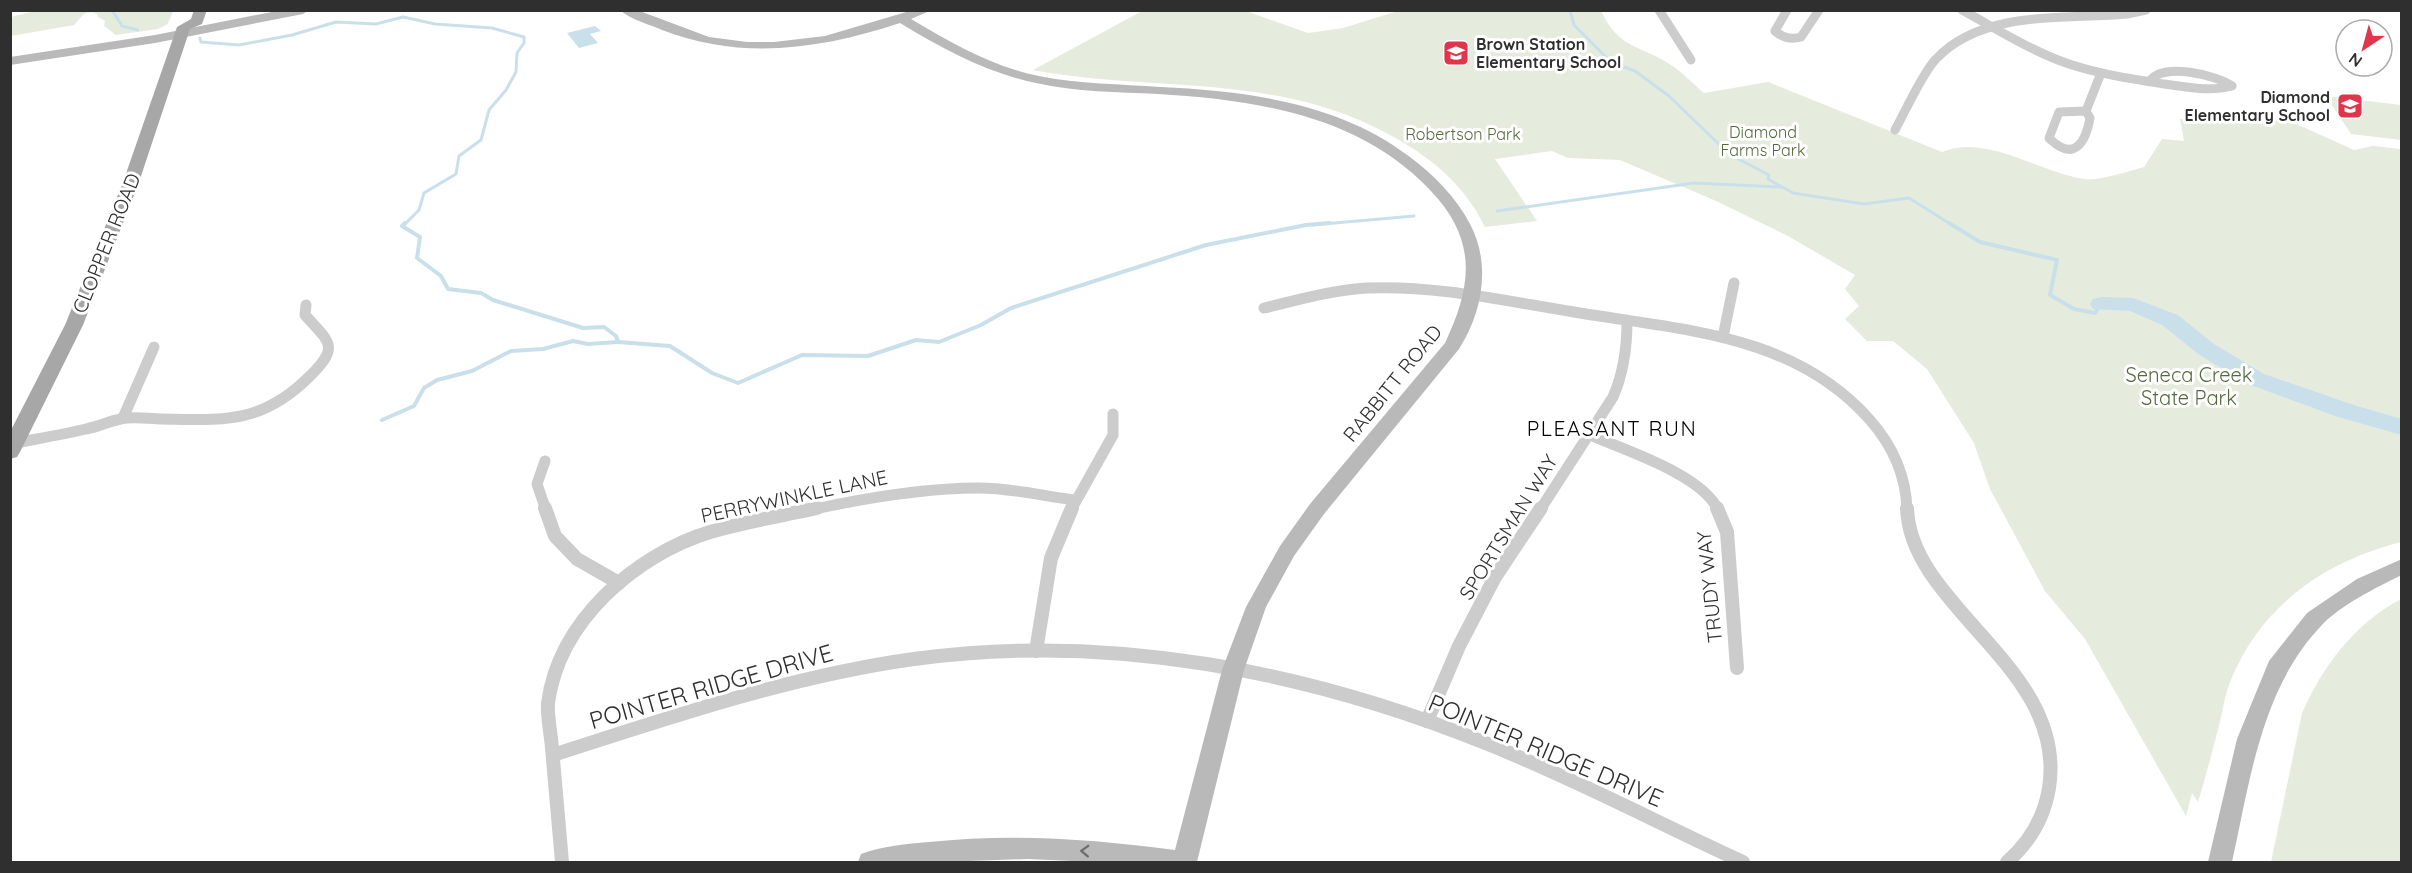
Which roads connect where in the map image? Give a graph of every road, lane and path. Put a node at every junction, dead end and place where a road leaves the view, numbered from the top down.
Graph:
1 (182, 10) edge
2 (201, 10) edge
3 (273, 10) edge
4 (303, 10) edge
5 (626, 10) edge
6 (926, 10) edge
7 (1659, 10) edge
8 (1787, 10) edge
9 (1819, 10) edge
10 (1962, 10) edge
11 (2146, 10) edge
12 (902, 19) junction
13 (1993, 27) junction
14 (183, 31) junction
15 (10, 54) edge
16 (1691, 60) dead end
17 (10, 62) edge
18 (2101, 73) junction
19 (2151, 81) junction
20 (2086, 111) junction
21 (1895, 130) dead end
22 (1734, 283) dead end
23 (1473, 296) junction
24 (306, 305) dead end
25 (1264, 308) dead end
26 (1627, 321) junction
27 (1723, 338) junction
28 (154, 347) dead end
29 (1113, 414) dead end
30 (123, 418) junction
31 (1590, 435) junction
32 (12, 447) edge
33 (545, 461) dead end
34 (1076, 500) junction
35 (2402, 566) edge
36 (619, 583) junction
37 (1036, 651) junction
38 (1737, 668) dead end
39 (1233, 670) junction
40 (1427, 722) junction
41 (553, 755) junction
42 (562, 862) edge
43 (870, 862) edge
44 (1184, 862) edge
45 (1743, 862) edge
46 (2007, 862) edge
47 (2220, 862) edge

1 - 14 main road, CLOPPER ROAD
2 - 14 main road, CLOPPER ROAD
3 - 14 street
4 - 14 street
5 - 12 street
6 - 12 street
7 - 16 street
8 - 9 street
10 - 13 street
11 - 13 street
12 - 23 street, RABBITT ROAD
13 - 18 street
13 - 21 street
14 - 15 street
14 - 17 street
14 - 32 main road, CLOPPER ROAD
18 - 19 street
18 - 20 street
19 - 19 street
20 - 20 street
22 - 27 street
23 - 25 street
23 - 26 street
23 - 39 street, RABBITT ROAD
24 - 30 street
26 - 27 street
26 - 31 street, SPORTSMAN WAY
27 - 46 street
28 - 30 street
29 - 34 street
30 - 32 street
31 - 38 street, TRUDY WAY
31 - 40 street, SPORTSMAN WAY
33 - 36 street
34 - 36 street, PERRYWINKLE LANE
34 - 37 street
35 - 47 street
36 - 41 street, PERRYWINKLE LANE
37 - 39 street, POINTER RIDGE DRIVE
37 - 41 street, POINTER RIDGE DRIVE
39 - 40 street, POINTER RIDGE DRIVE
39 - 44 street, RABBITT ROAD
40 - 45 street, POINTER RIDGE DRIVE
41 - 42 street, PERRYWINKLE LANE
44 -> 43 street

